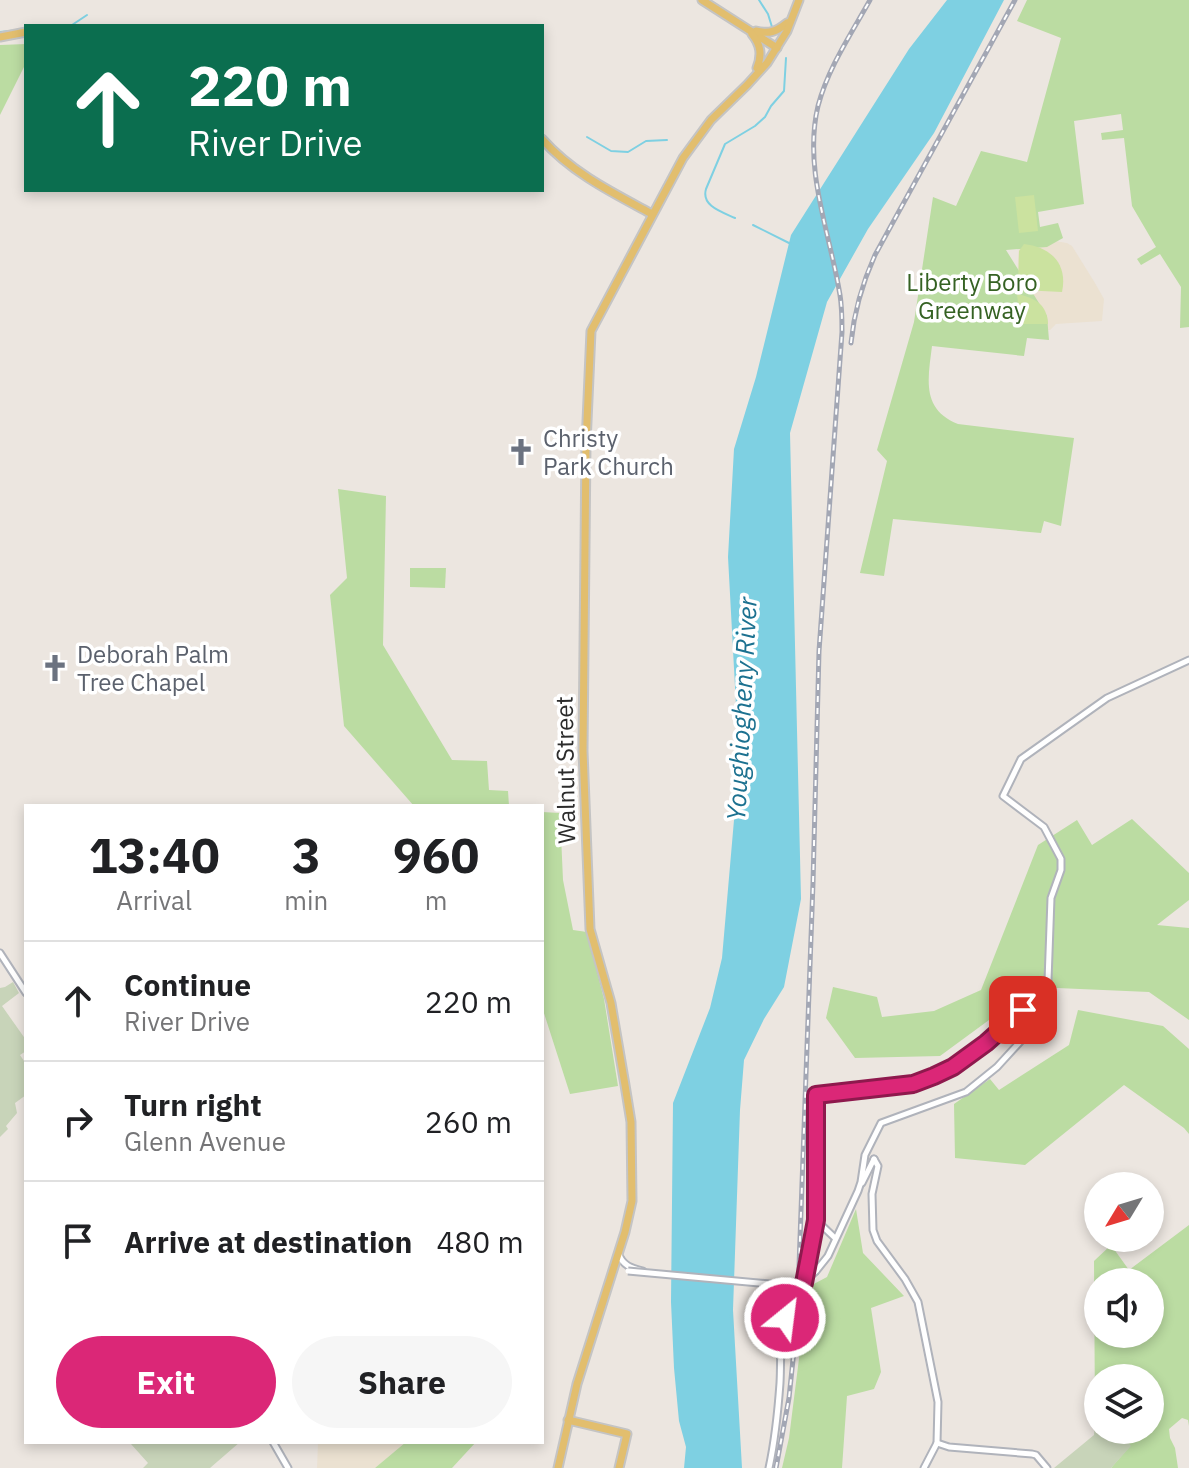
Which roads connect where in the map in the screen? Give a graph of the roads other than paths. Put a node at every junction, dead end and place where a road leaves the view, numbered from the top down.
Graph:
1 (702, 0) edge
2 (797, 0) edge
3 (787, 23) junction
4 (748, 30) junction
5 (24, 32) edge
6 (0, 37) edge
7 (775, 47) junction
8 (757, 68) junction
9 (732, 98) junction
10 (544, 141) edge
11 (652, 214) junction
12 (1189, 660) edge
13 (0, 953) edge
14 (24, 990) edge
15 (1046, 992) junction
16 (860, 1186) junction
17 (816, 1220) junction
18 (835, 1238) junction
19 (618, 1253) junction
20 (628, 1269) junction
21 (613, 1270) junction
22 (568, 1420) junction
23 (937, 1443) junction
24 (274, 1444) edge
25 (288, 1468) edge
26 (558, 1468) edge
27 (619, 1468) edge
28 (769, 1468) edge
29 (924, 1468) edge
30 (1047, 1468) edge

1 - 4 main road
2 - 3 main road, Walnut Street
2 - 7 main road, Walnut Street
3 - 4 main road
3 - 7 main road, Walnut Street
4 - 7 main road
4 - 8 main road
5 - 6 main road
7 - 8 main road, Walnut Street
7 - 9 main road, Walnut Street
8 - 9 main road, Walnut Street
9 - 11 main road, Walnut Street
10 - 11 main road
11 - 19 main road, Walnut Street
12 - 15 street
13 - 14 street
15 - 16 street
15 - 17 street
16 - 18 street
16 - 23 street
17 - 18 street
17 - 28 street
18 - 20 street, bridge
19 - 20 street
19 - 21 main road, Walnut Street
20 - 21 street
21 - 22 main road, Walnut Street
22 - 26 main road, Walnut Street
22 - 27 main road
23 - 29 street
23 - 30 street
24 - 25 street

